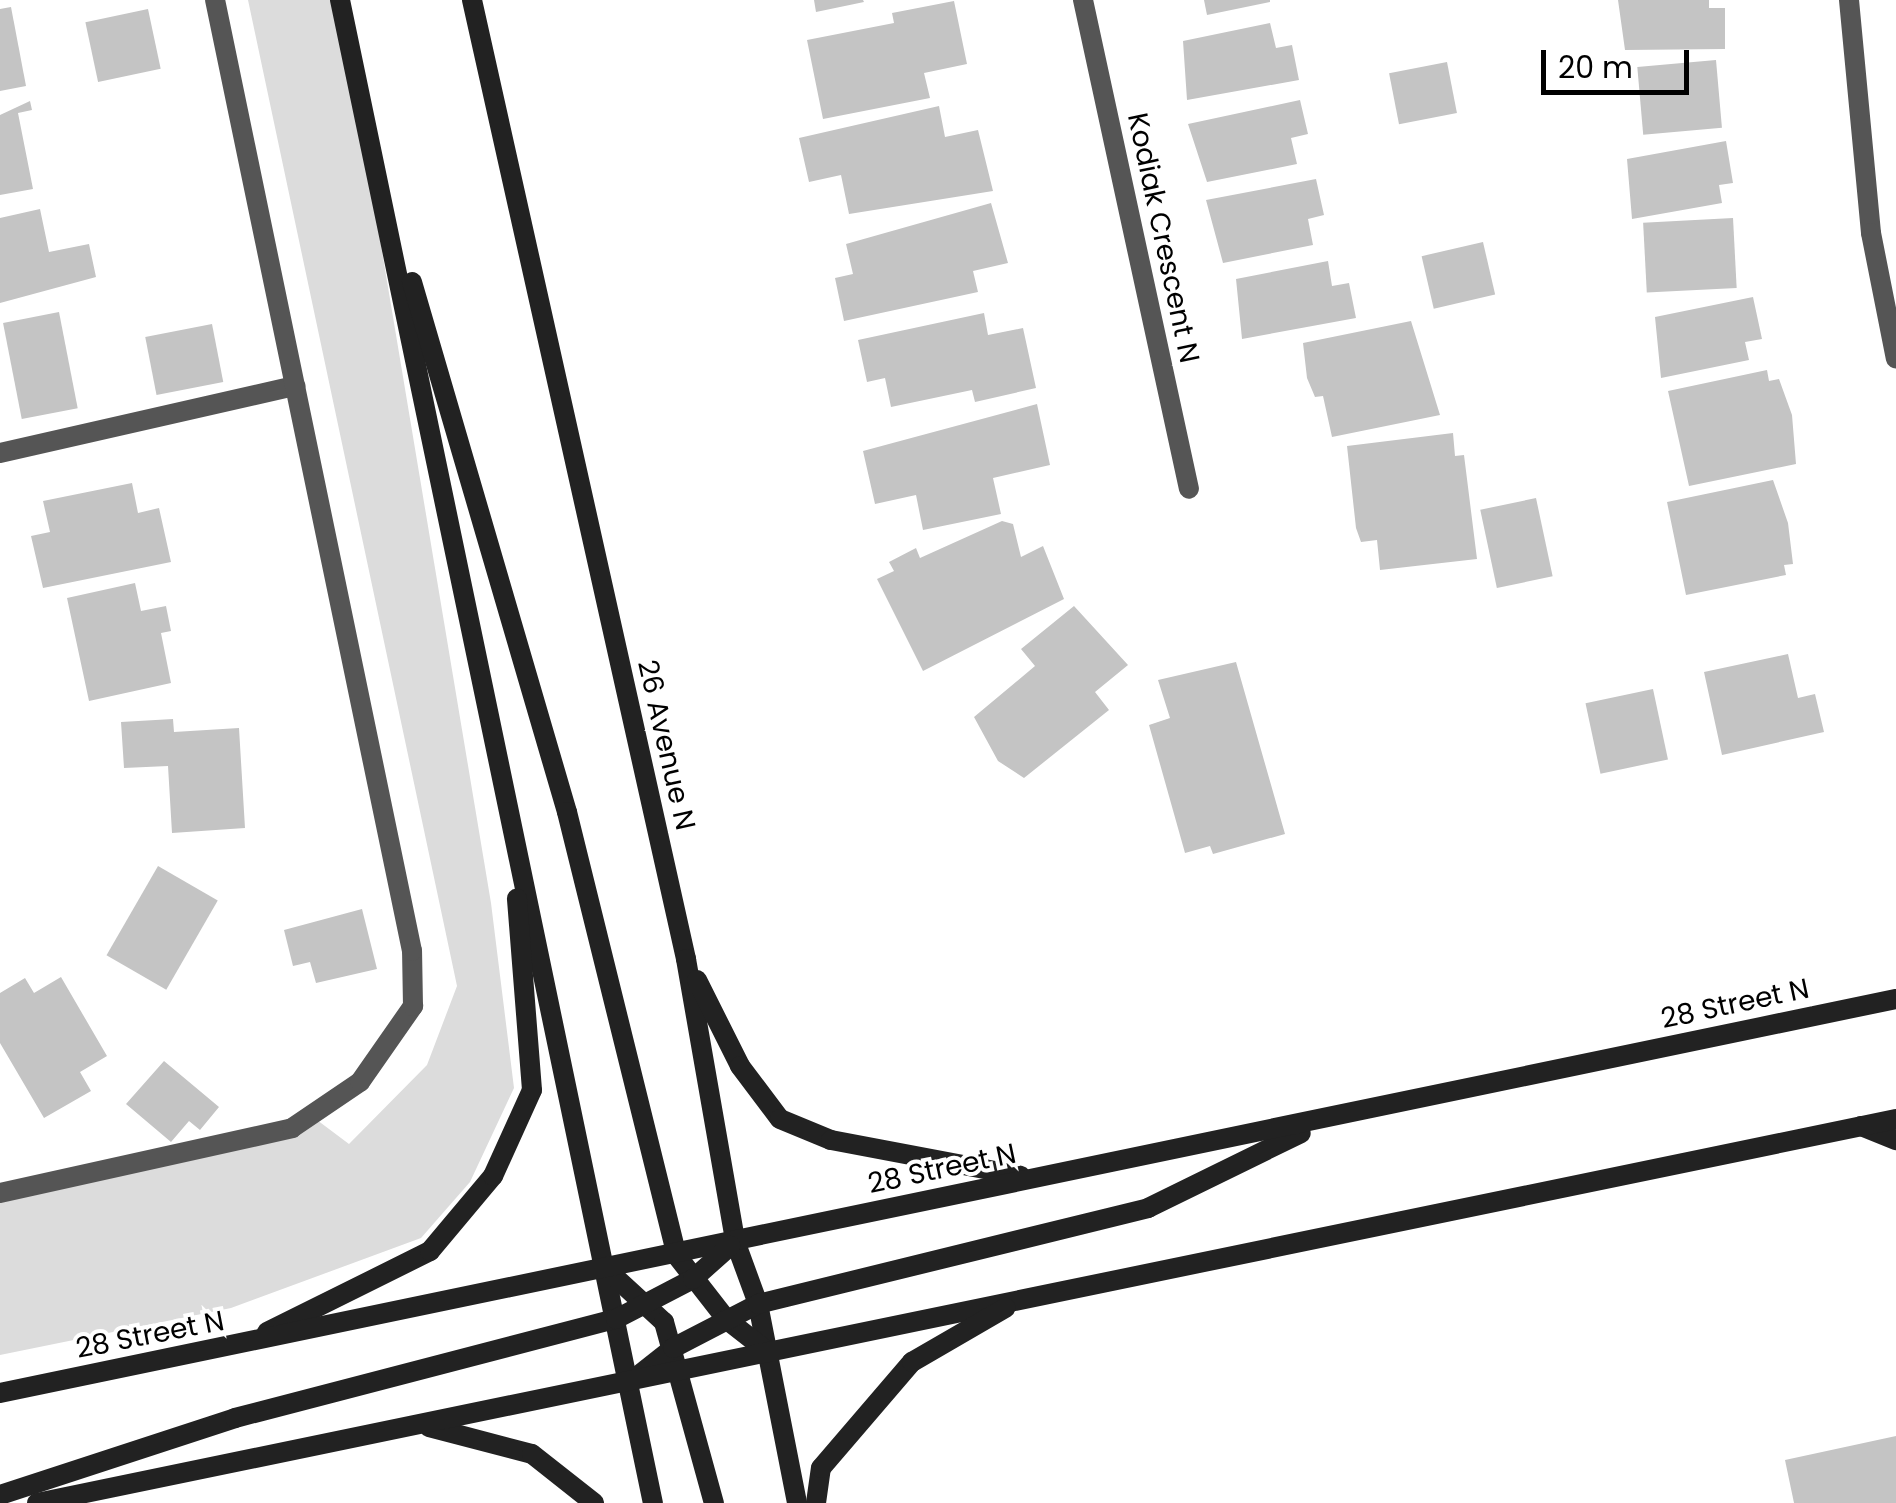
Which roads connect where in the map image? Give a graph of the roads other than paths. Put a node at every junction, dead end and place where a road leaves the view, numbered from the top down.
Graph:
1 (215, 0) edge
2 (340, 0) edge
3 (472, 0) edge
4 (1083, 0) edge
5 (1850, 0) edge
6 (369, 136) junction
7 (1896, 359) edge
8 (296, 386) junction
9 (0, 452) edge
10 (1189, 488) dead end
11 (511, 818) junction
12 (686, 959) junction
13 (1896, 999) edge
14 (1896, 1118) edge
15 (1330, 1119) junction
16 (1862, 1126) junction
17 (1896, 1140) edge
18 (1033, 1178) junction
19 (0, 1193) edge
20 (735, 1241) junction
21 (678, 1256) junction
22 (605, 1268) junction
23 (694, 1279) junction
24 (1022, 1298) junction
25 (758, 1304) junction
26 (648, 1306) junction
27 (616, 1319) junction
28 (726, 1319) junction
29 (241, 1345) junction
30 (673, 1348) junction
31 (767, 1351) junction
32 (682, 1370) junction
33 (630, 1382) junction
34 (0, 1393) edge
35 (422, 1425) junction
36 (0, 1495) edge
37 (37, 1503) edge
38 (594, 1503) edge
39 (653, 1503) edge
40 (714, 1503) edge
41 (797, 1503) edge
42 (816, 1503) edge

1 - 8 street
2 - 6 main road
3 - 12 main road, 26 Avenue N
4 - 10 street, Kodiak Crescent N
5 - 7 street
6 - 11 main road
6 - 21 main road
8 - 9 street
8 - 19 street
11 - 22 main road
11 - 29 main road
12 - 18 main road
12 - 20 main road, 26 Avenue N
13 - 15 main road, 28 Street N
14 - 16 main road
15 - 18 main road, 28 Street N
15 - 25 main road
16 - 17 main road
16 - 24 main road
18 - 20 main road, 28 Street N
20 - 21 main road, 28 Street N
20 - 23 main road
20 - 25 main road, 26 Avenue N
21 - 22 main road, 28 Street N
21 - 23 main road
22 - 26 main road
22 - 27 main road
22 - 29 main road, 28 Street N
23 - 26 main road
23 - 28 main road
24 - 31 main road
24 - 42 main road
25 - 28 main road
25 - 31 main road, 26 Avenue N
26 - 27 main road
26 - 30 main road
27 - 33 main road
27 - 36 main road
28 - 30 main road
28 - 31 main road
29 - 34 main road, 28 Street N
30 - 32 main road
30 - 33 main road
31 - 32 main road
31 - 41 main road, 26 Avenue N
32 - 33 main road
32 - 40 main road
33 - 35 main road
33 - 39 main road
35 - 37 main road
35 - 38 main road

